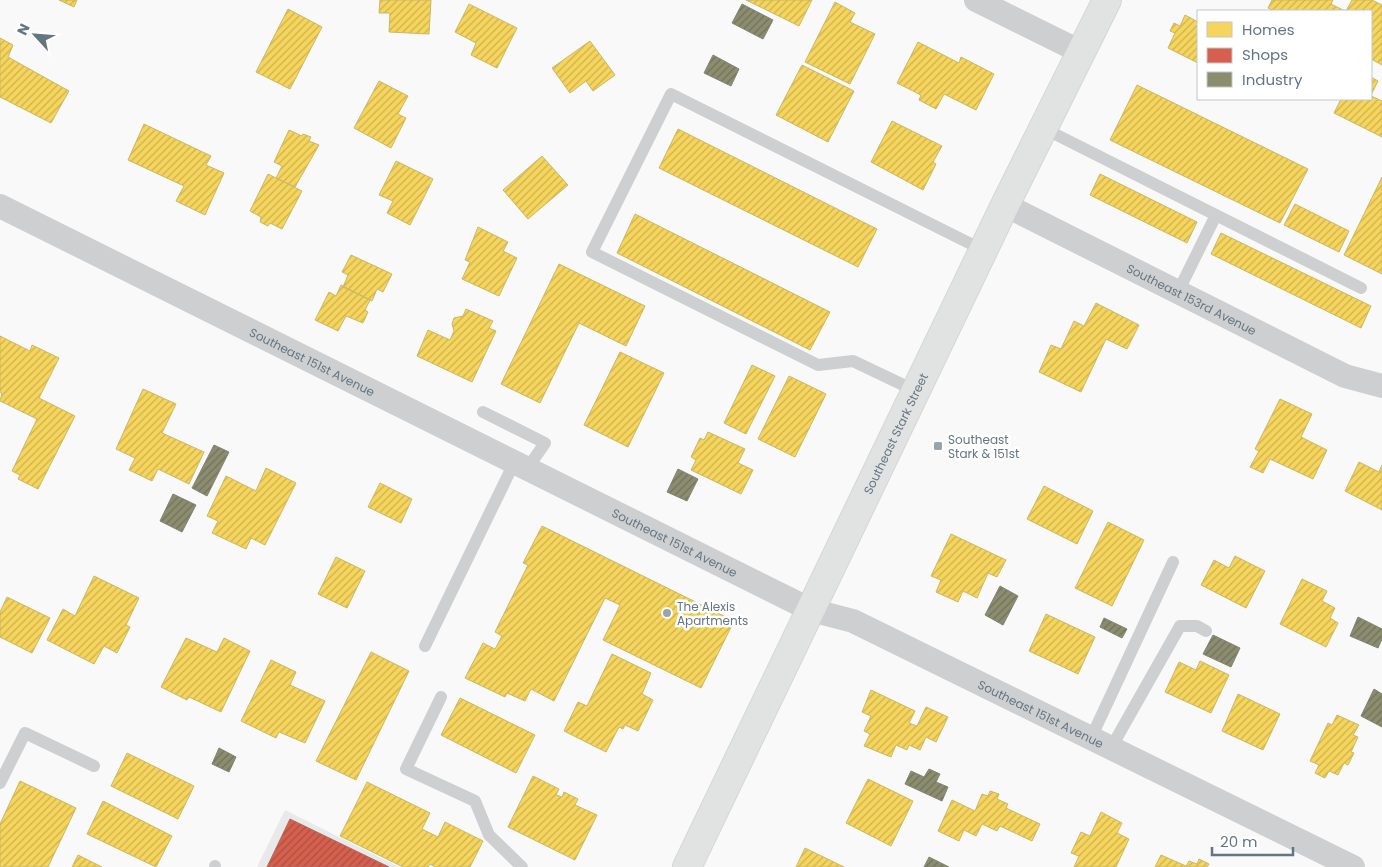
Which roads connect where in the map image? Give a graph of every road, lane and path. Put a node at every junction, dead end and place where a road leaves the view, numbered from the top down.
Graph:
1 (976, 0) edge
2 (1106, 0) edge
3 (1081, 52) junction
4 (1043, 128) junction
5 (1005, 205) junction
6 (0, 206) edge
7 (1216, 215) junction
8 (984, 250) junction
9 (1360, 288) dead end
10 (1178, 292) junction
11 (1382, 386) edge
12 (916, 391) junction
13 (484, 412) dead end
14 (521, 466) junction
15 (1173, 562) dead end
16 (811, 610) junction
17 (1206, 631) dead end
18 (425, 646) dead end
19 (441, 697) dead end
20 (1101, 743) junction
21 (94, 766) dead end
22 (0, 783) edge
23 (522, 867) edge
24 (687, 867) edge
25 (1353, 867) edge

1 - 3 street
2 - 3 main road, Southeast Stark Street
3 - 4 main road, Southeast Stark Street
4 - 5 main road, Southeast Stark Street
4 - 7 lane
5 - 8 main road, Southeast Stark Street
5 - 10 street, Southeast 153rd Avenue
6 - 14 street, Southeast 151st Avenue
7 - 9 lane
7 - 10 lane
8 - 12 main road, Southeast Stark Street
8 - 12 lane
10 - 11 street, Southeast 153rd Avenue
12 - 16 main road, Southeast Stark Street
13 - 14 lane
14 - 16 street, Southeast 151st Avenue
14 - 18 lane
15 - 20 lane
16 - 20 street, Southeast 151st Avenue
16 - 24 main road, Southeast Stark Street
17 - 20 lane
19 - 23 lane
20 - 25 street, Southeast 151st Avenue
21 - 22 lane

